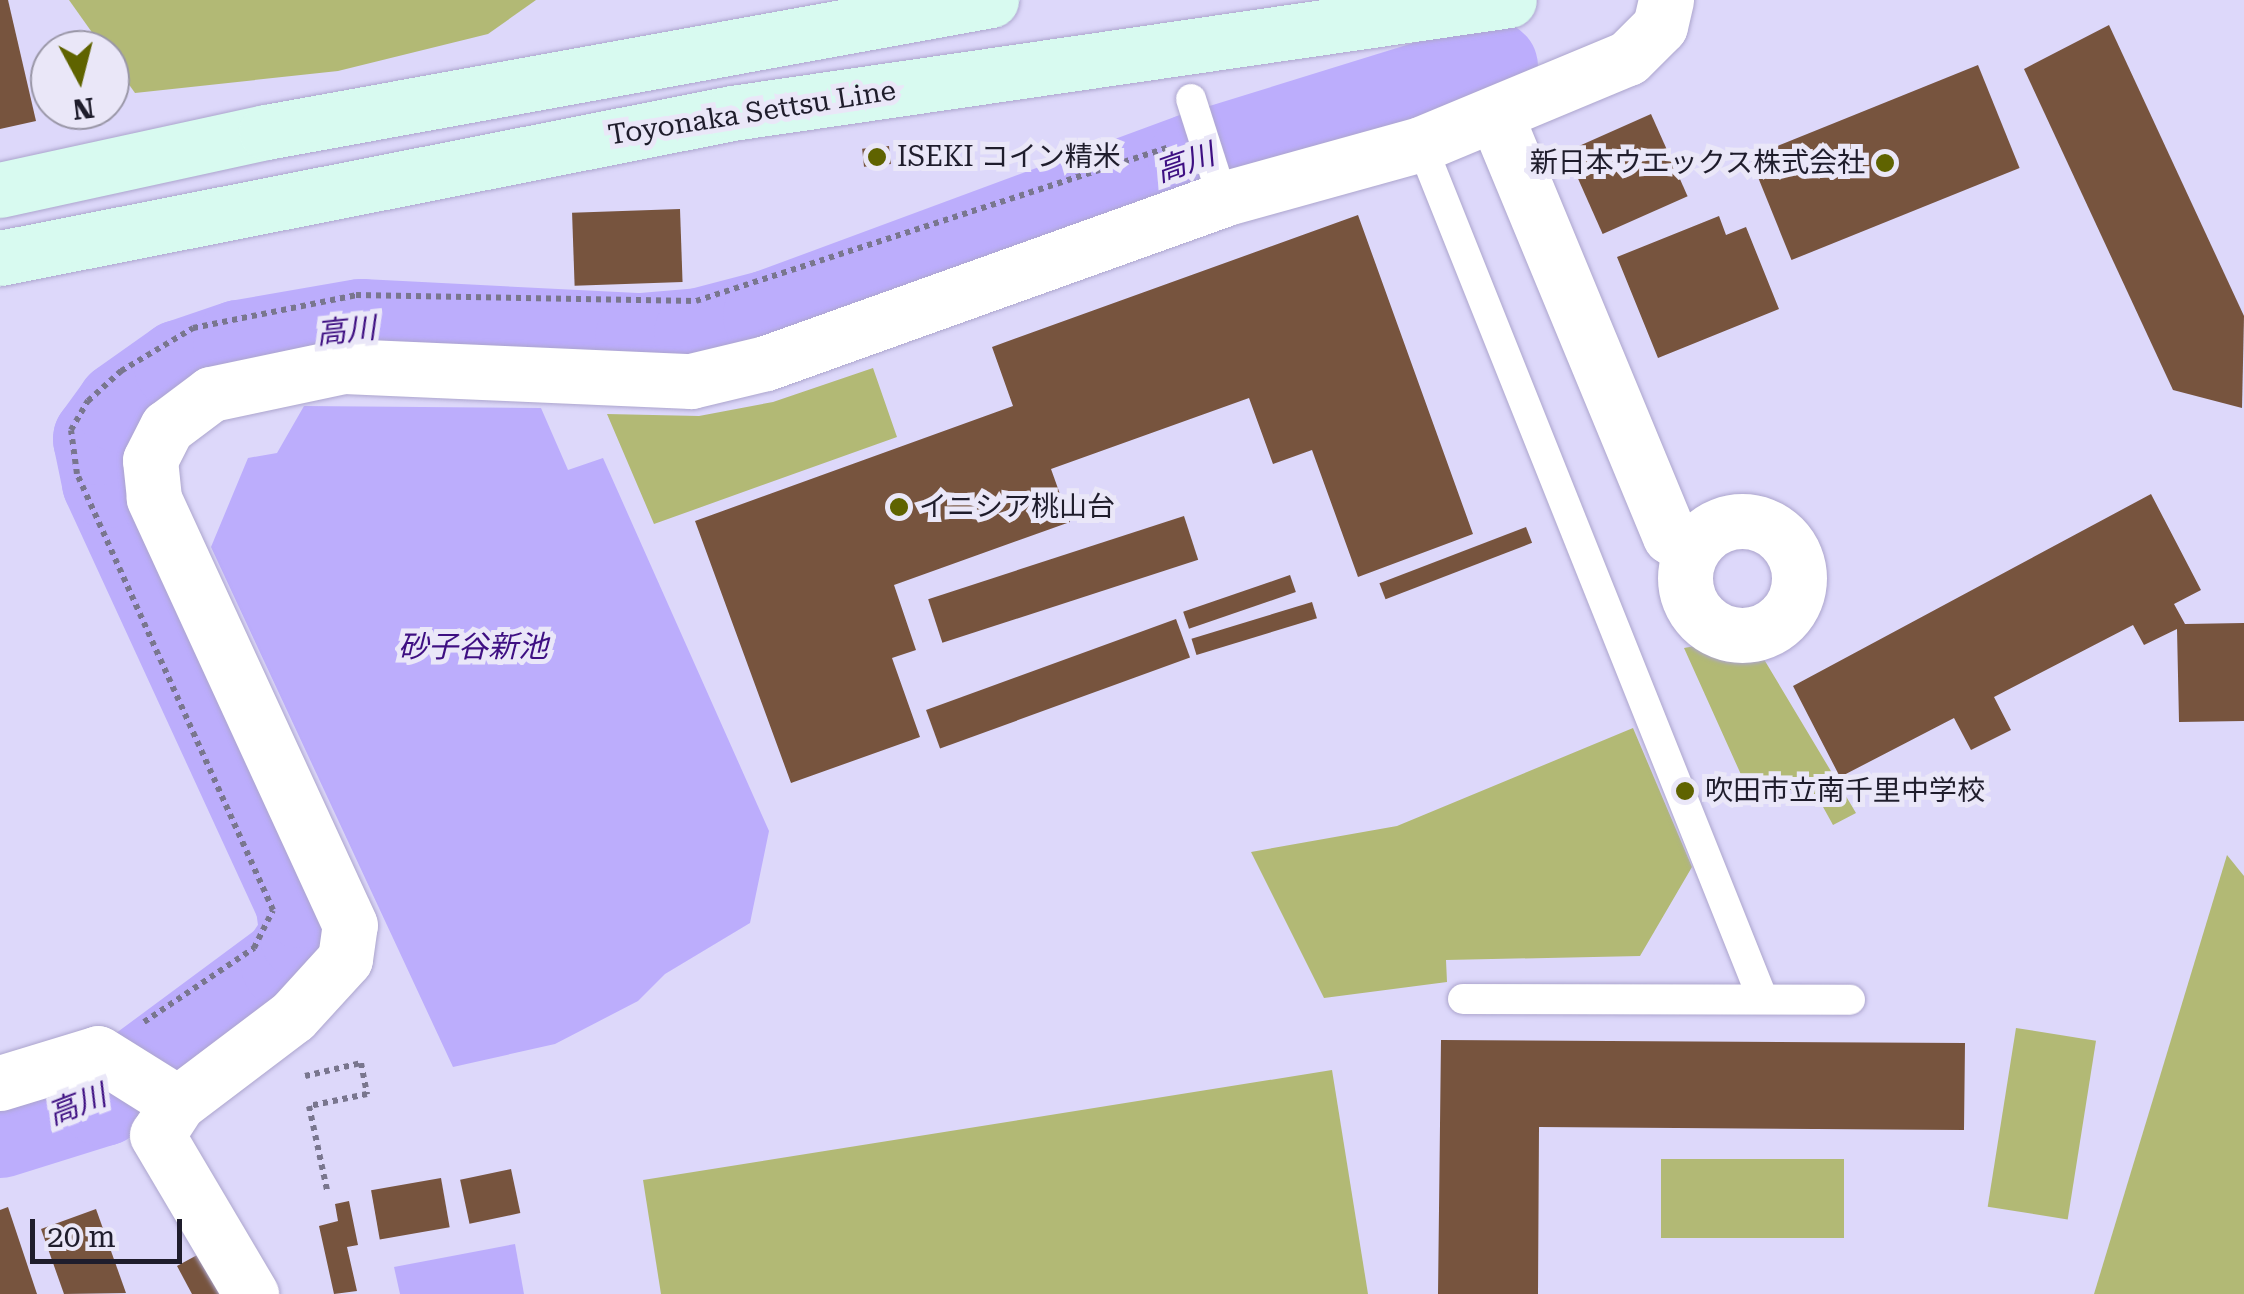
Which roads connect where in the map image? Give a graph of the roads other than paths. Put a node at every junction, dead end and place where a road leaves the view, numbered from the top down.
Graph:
1 (991, 0) edge
2 (1509, 0) edge
3 (1666, 0) edge
4 (1191, 98) dead end
5 (1495, 114) junction
6 (1421, 144) junction
7 (1220, 188) junction
8 (0, 190) edge
9 (0, 258) edge
10 (1691, 551) dead end
11 (1762, 997) junction
12 (1463, 999) dead end
13 (1850, 1000) dead end
14 (0, 1082) edge
15 (173, 1099) junction
16 (251, 1294) edge

1 - 8 main road
2 - 9 main road, Toyonaka Settsu Line
3 - 5 street
4 - 7 lane
5 - 6 street
5 - 10 street
6 - 7 street
6 - 11 lane
7 - 15 street
11 - 12 lane
11 - 13 lane
14 - 15 street
15 - 16 street

